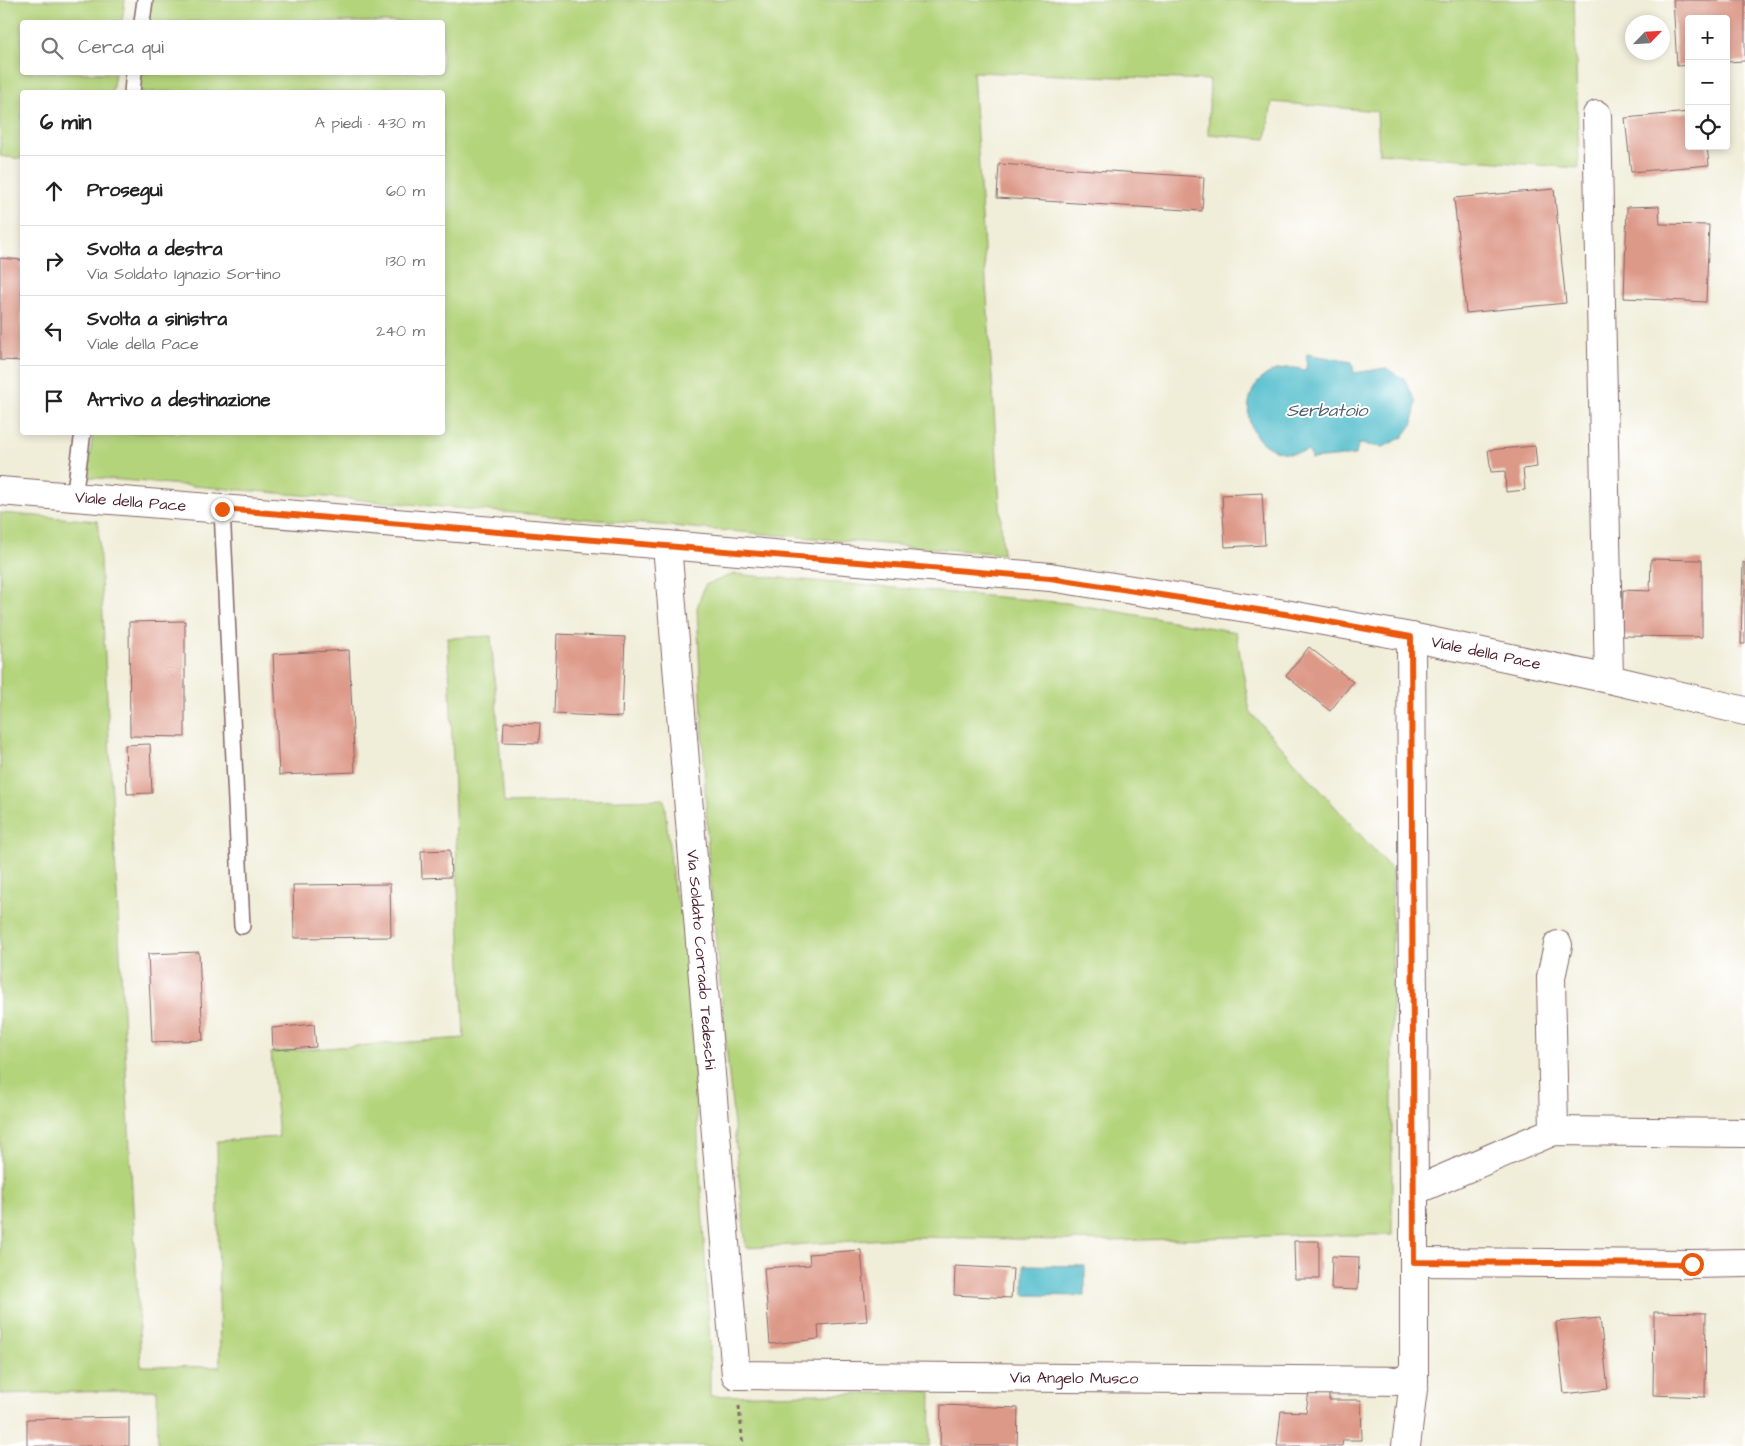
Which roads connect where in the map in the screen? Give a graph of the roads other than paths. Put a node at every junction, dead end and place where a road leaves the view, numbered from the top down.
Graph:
1 (145, 0) edge
2 (142, 20) edge
3 (134, 75) edge
4 (132, 90) edge
5 (1597, 115) dead end
6 (83, 435) edge
7 (0, 491) edge
8 (74, 497) junction
9 (222, 509) junction
10 (667, 544) junction
11 (1411, 637) junction
12 (1609, 679) junction
13 (1745, 711) edge
14 (242, 926) dead end
15 (1558, 945) dead end
16 (1554, 1131) junction
17 (1745, 1133) edge
18 (1414, 1191) junction
19 (1414, 1262) junction
20 (1745, 1262) edge
21 (736, 1375) joint
22 (1414, 1381) junction
23 (1406, 1446) edge

1 - 2 lane
3 - 4 lane
5 - 12 street
6 - 8 lane
7 - 8 street, Viale della Pace
8 - 9 street, Viale della Pace
9 - 10 street, Viale della Pace
9 - 14 lane
10 - 11 street, Viale della Pace
10 - 21 street, Via Soldato Corrado Tedeschi
11 - 12 street, Viale della Pace
11 - 18 street
12 - 13 street, Viale della Pace
15 - 16 street
16 - 17 street
16 - 18 street
18 - 19 street
19 - 20 street
19 - 22 street
21 - 22 street, Via Angelo Musco
22 - 23 street

